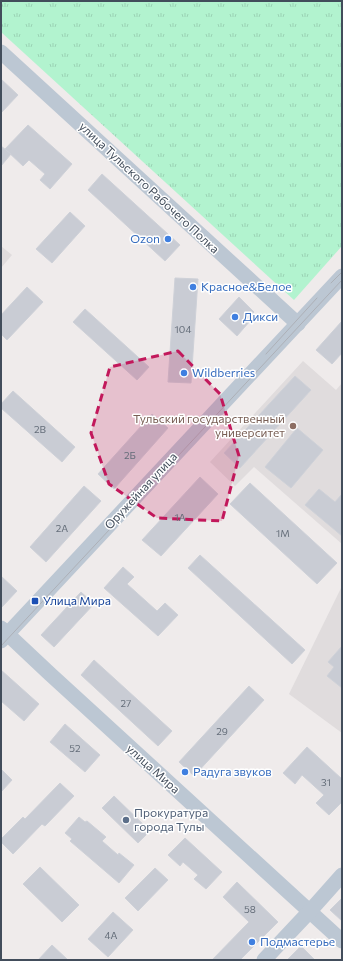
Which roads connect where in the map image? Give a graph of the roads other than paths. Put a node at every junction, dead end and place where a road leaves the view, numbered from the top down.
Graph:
1 (1, 52) edge
2 (342, 276) edge
3 (298, 324) junction
4 (3, 634) edge
5 (342, 875) edge
6 (310, 911) junction
7 (342, 941) edge
8 (264, 960) edge

1 - 3 street, улица Тульского Рабочего Полка
2 - 3 street, Оружейная улица
3 - 4 street, Оружейная улица
4 - 6 street, улица Мира
5 - 6 street
6 - 7 street, улица Мира
6 - 8 street

